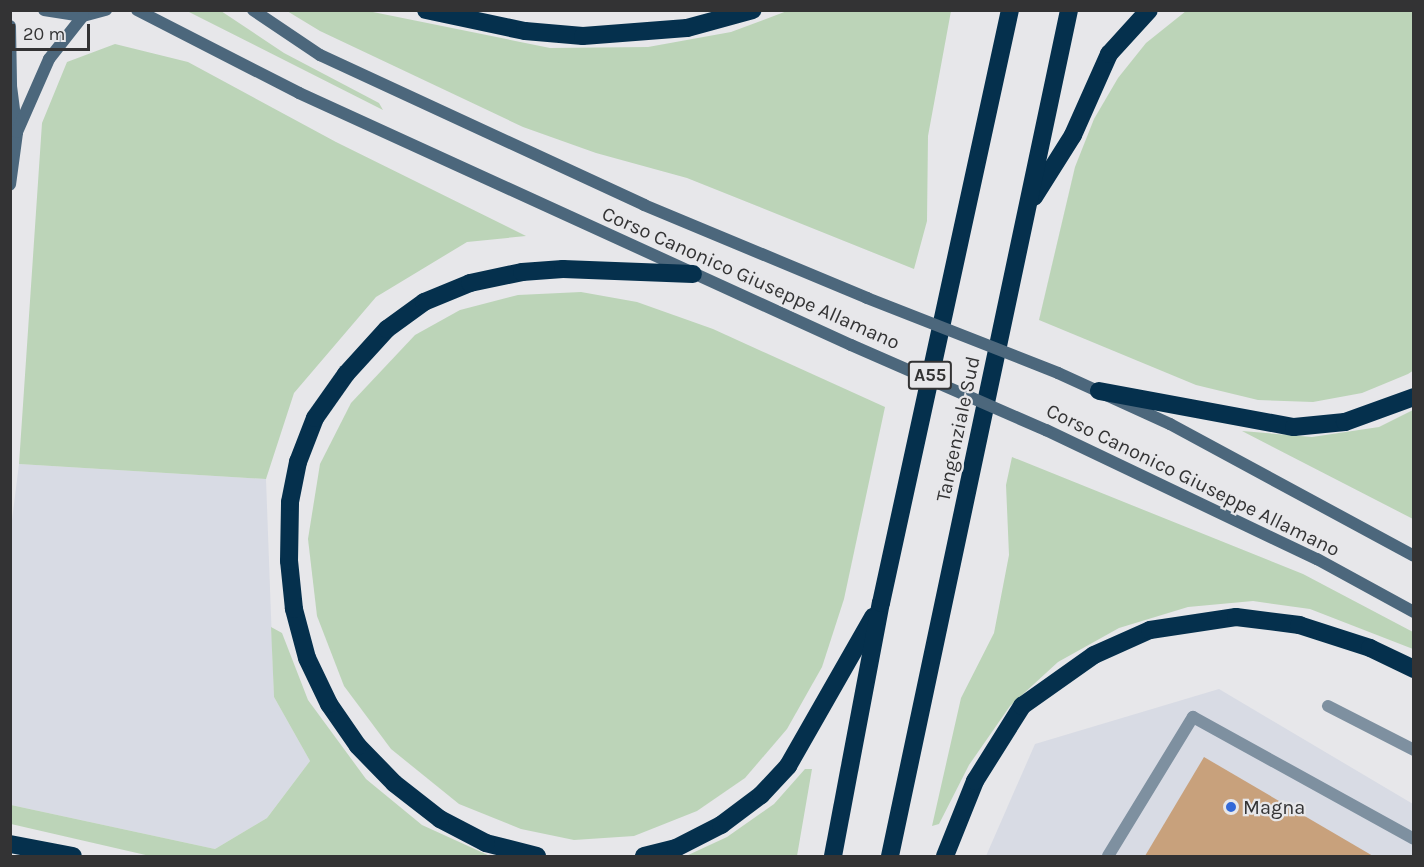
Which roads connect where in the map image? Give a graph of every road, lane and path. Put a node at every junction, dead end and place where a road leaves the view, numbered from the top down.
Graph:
1 (44, 10) edge
2 (106, 10) edge
3 (137, 10) edge
4 (253, 10) edge
5 (426, 10) edge
6 (753, 10) edge
7 (1010, 10) edge
8 (1069, 10) edge
9 (1149, 10) edge
10 (83, 16) junction
11 (10, 26) edge
12 (17, 133) junction
13 (10, 185) edge
14 (1027, 208) junction
15 (693, 274) junction
16 (1099, 391) junction
17 (1413, 397) edge
18 (1413, 556) edge
19 (881, 603) junction
20 (1413, 612) edge
21 (1413, 669) edge
22 (1328, 706) dead end
23 (1413, 750) edge
24 (1413, 839) edge
25 (10, 844) edge
26 (73, 856) edge
27 (537, 856) edge
28 (644, 856) edge
29 (833, 856) edge
30 (890, 856) edge
31 (945, 856) edge
32 (1108, 856) edge

1 - 10 main road
2 - 10 main road
3 - 15 main road, Corso Canonico Giuseppe Allamano
4 - 16 main road, Corso Canonico Giuseppe Allamano, bridge
5 - 6 highway
7 - 19 highway, Tangenziale Sud / A55
8 - 14 highway, Tangenziale Sud
9 - 14 highway
10 - 12 main road
11 - 12 main road
12 - 13 main road
14 - 30 highway, Tangenziale Sud
15 - 20 main road, Corso Canonico Giuseppe Allamano, bridge
15 - 27 highway
16 - 17 highway
16 - 18 main road, Corso Canonico Giuseppe Allamano
19 - 28 highway
19 - 29 highway, Tangenziale Sud / A55
21 - 31 highway
22 - 23 street
24 - 32 street
25 - 26 highway

